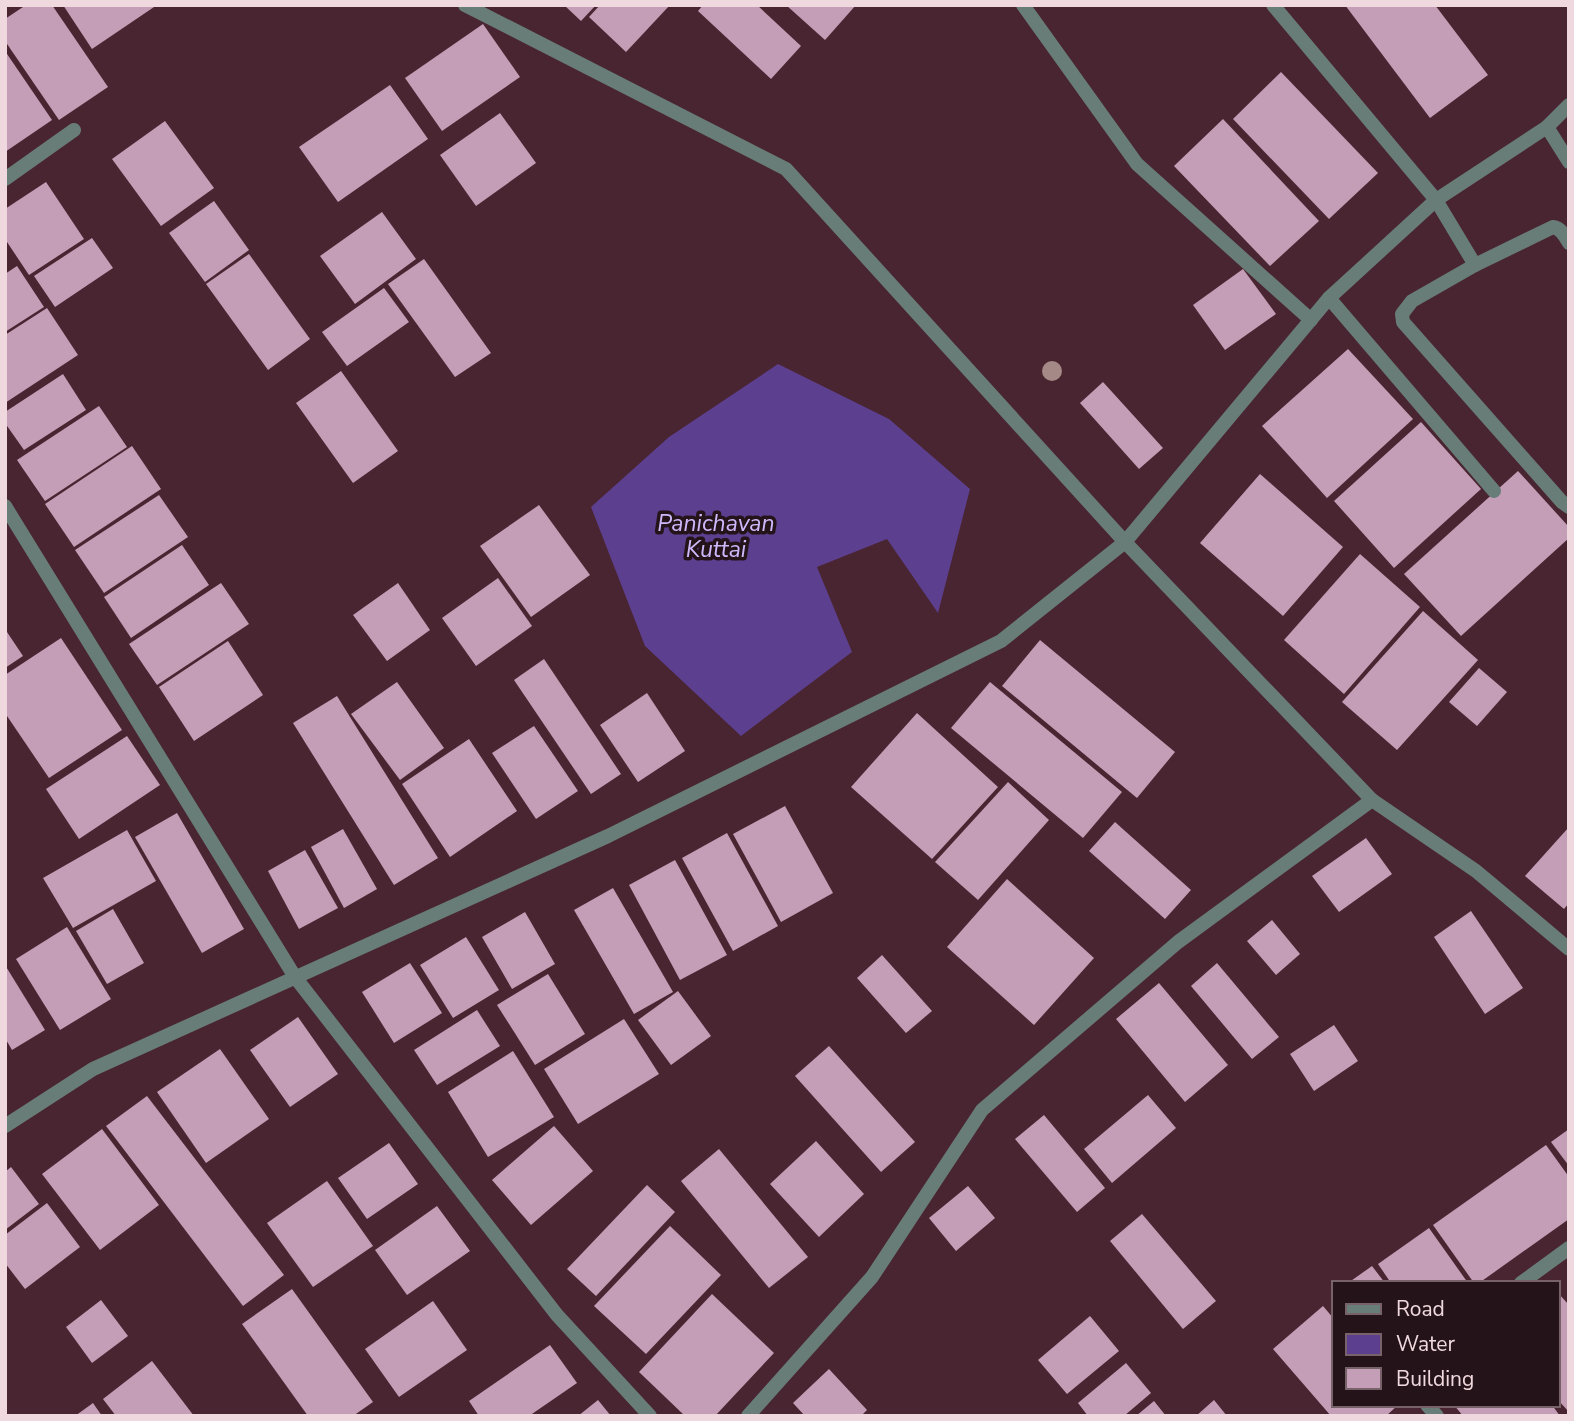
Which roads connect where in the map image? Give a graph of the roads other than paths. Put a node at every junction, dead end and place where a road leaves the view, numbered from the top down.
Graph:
1 (465, 5) edge
2 (1023, 5) edge
3 (1273, 5) edge
4 (1569, 105) edge
5 (1547, 127) junction
6 (74, 130) dead end
7 (1569, 162) edge
8 (5, 179) edge
9 (1436, 200) junction
10 (1569, 243) edge
11 (1475, 265) junction
12 (1329, 298) junction
13 (1311, 320) junction
14 (1494, 491) dead end
15 (5, 506) edge
16 (1569, 507) edge
17 (1125, 542) junction
18 (1372, 800) junction
19 (1569, 949) edge
20 (295, 977) junction
21 (5, 1126) edge
22 (1569, 1248) edge
23 (1524, 1281) edge
24 (650, 1416) edge
25 (748, 1416) edge

1 - 17 street
2 - 13 street
3 - 9 street
4 - 5 street
5 - 7 street
5 - 9 street
6 - 8 street
9 - 11 street
9 - 12 street
10 - 11 street
11 - 16 street
12 - 13 street
12 - 14 street
13 - 17 street
15 - 20 street
17 - 18 street
17 - 20 street
18 - 19 street
18 - 25 street
20 - 21 street
20 - 24 street
22 - 23 street

